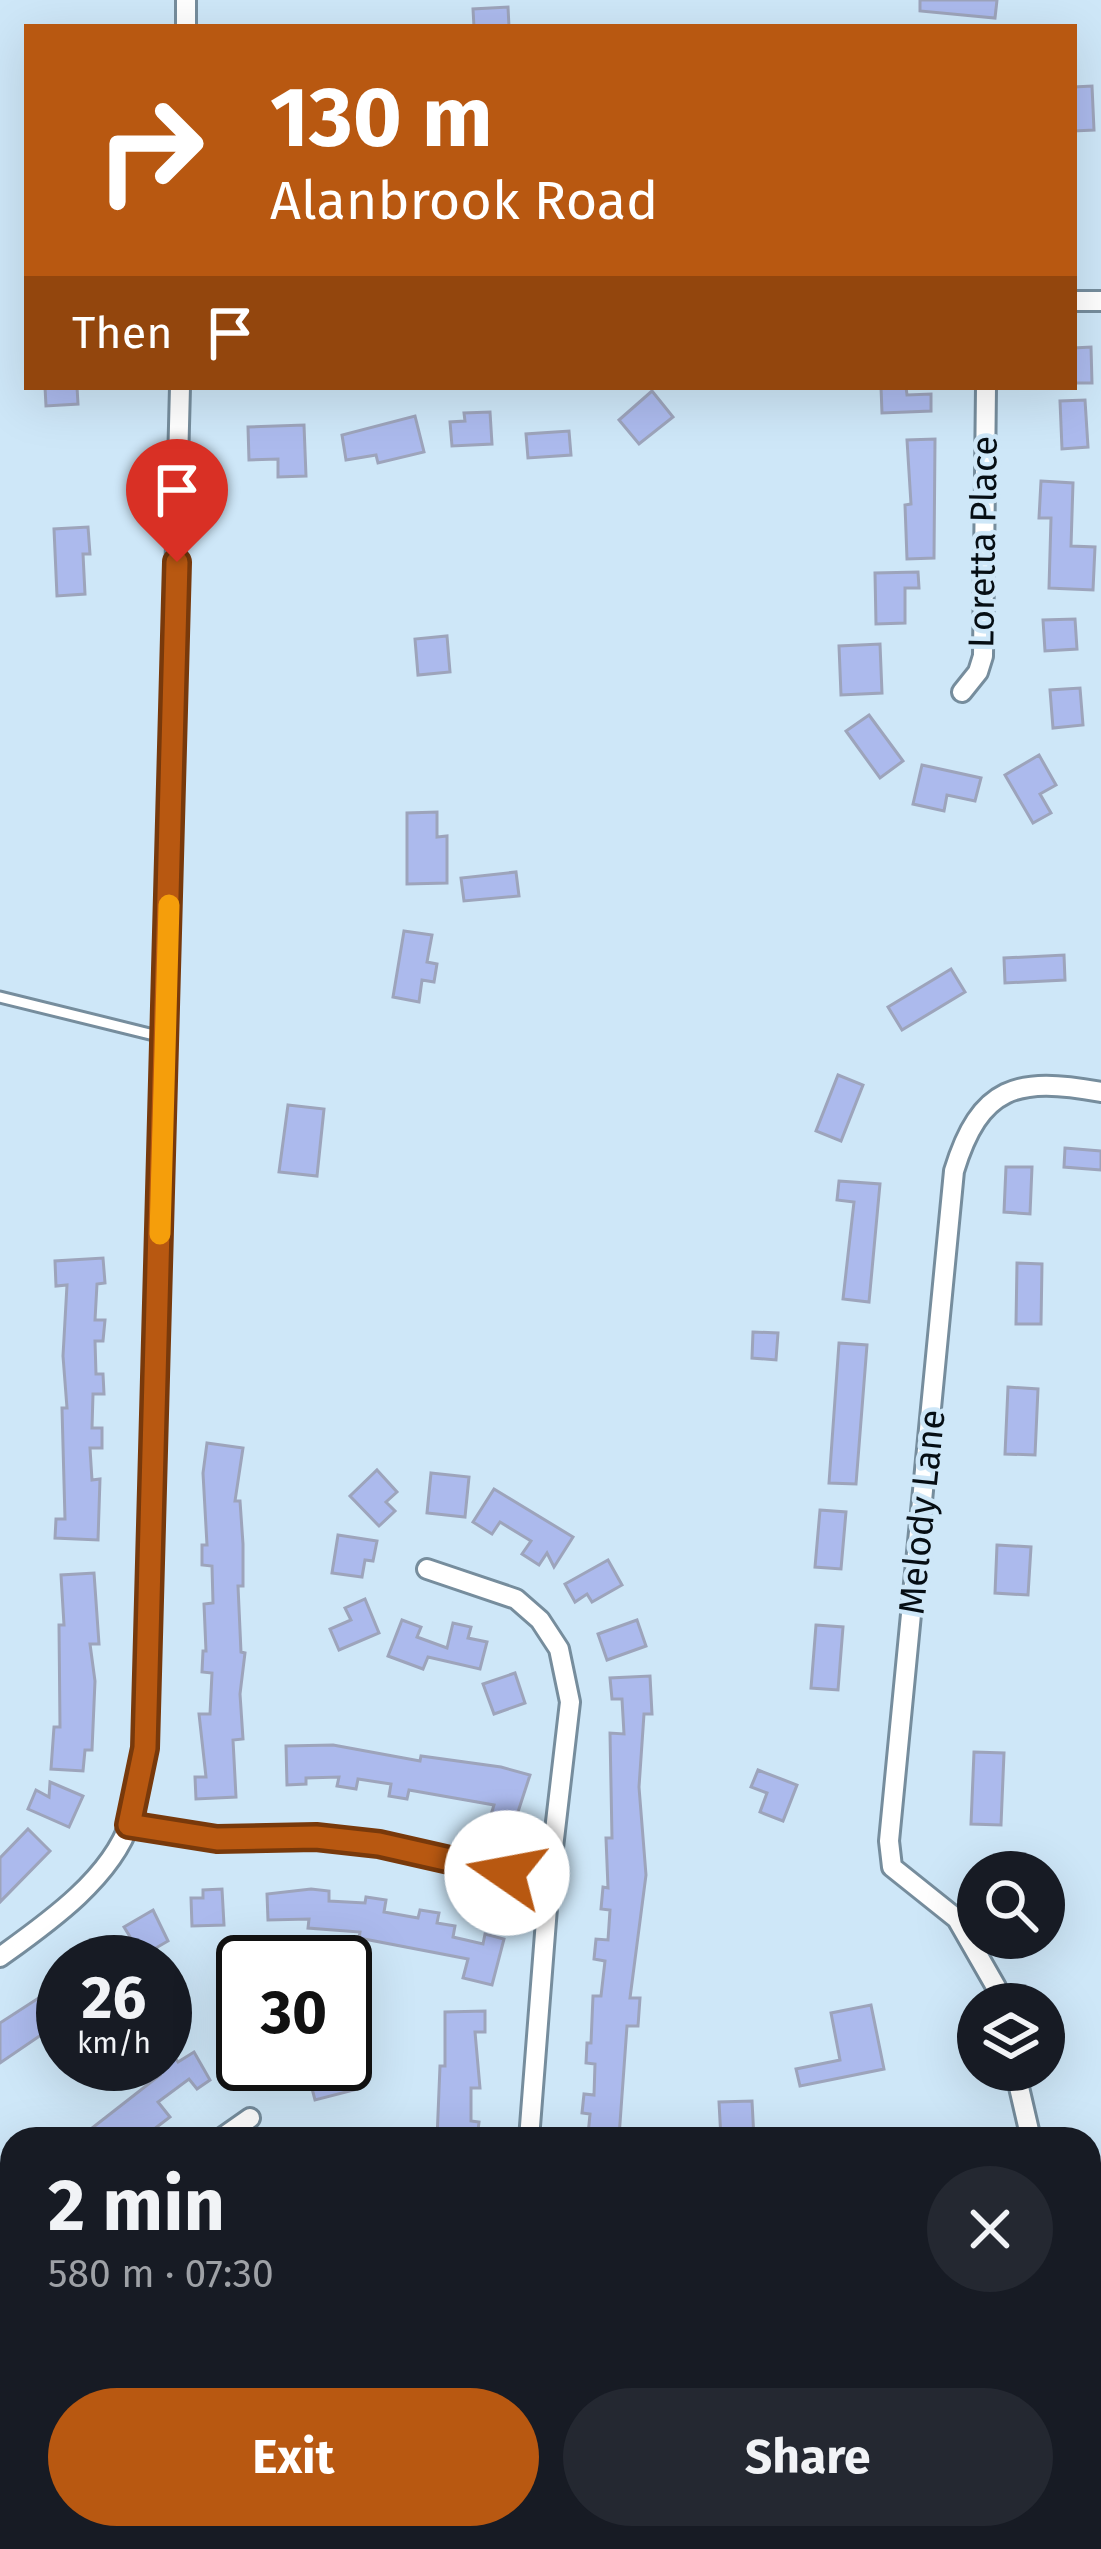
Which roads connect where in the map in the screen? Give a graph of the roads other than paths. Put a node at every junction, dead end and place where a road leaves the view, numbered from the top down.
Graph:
1 (180, 390) edge
2 (986, 390) edge
3 (962, 692) dead end
4 (0, 997) edge
5 (166, 1038) junction
6 (1101, 1092) edge
7 (427, 1569) dead end
8 (129, 1825) junction
9 (549, 1882) junction
10 (0, 1958) edge
11 (995, 1983) edge
12 (1020, 2091) edge
13 (250, 2118) dead end
14 (237, 2127) edge
15 (530, 2127) edge
16 (1027, 2127) edge

1 - 5 street
2 - 3 street, Loretta Place
4 - 5 lane
5 - 8 street
6 - 11 street, Melody Lane
7 - 9 street
8 - 9 street
8 - 10 street
9 - 15 street
12 - 16 street
13 - 14 street

